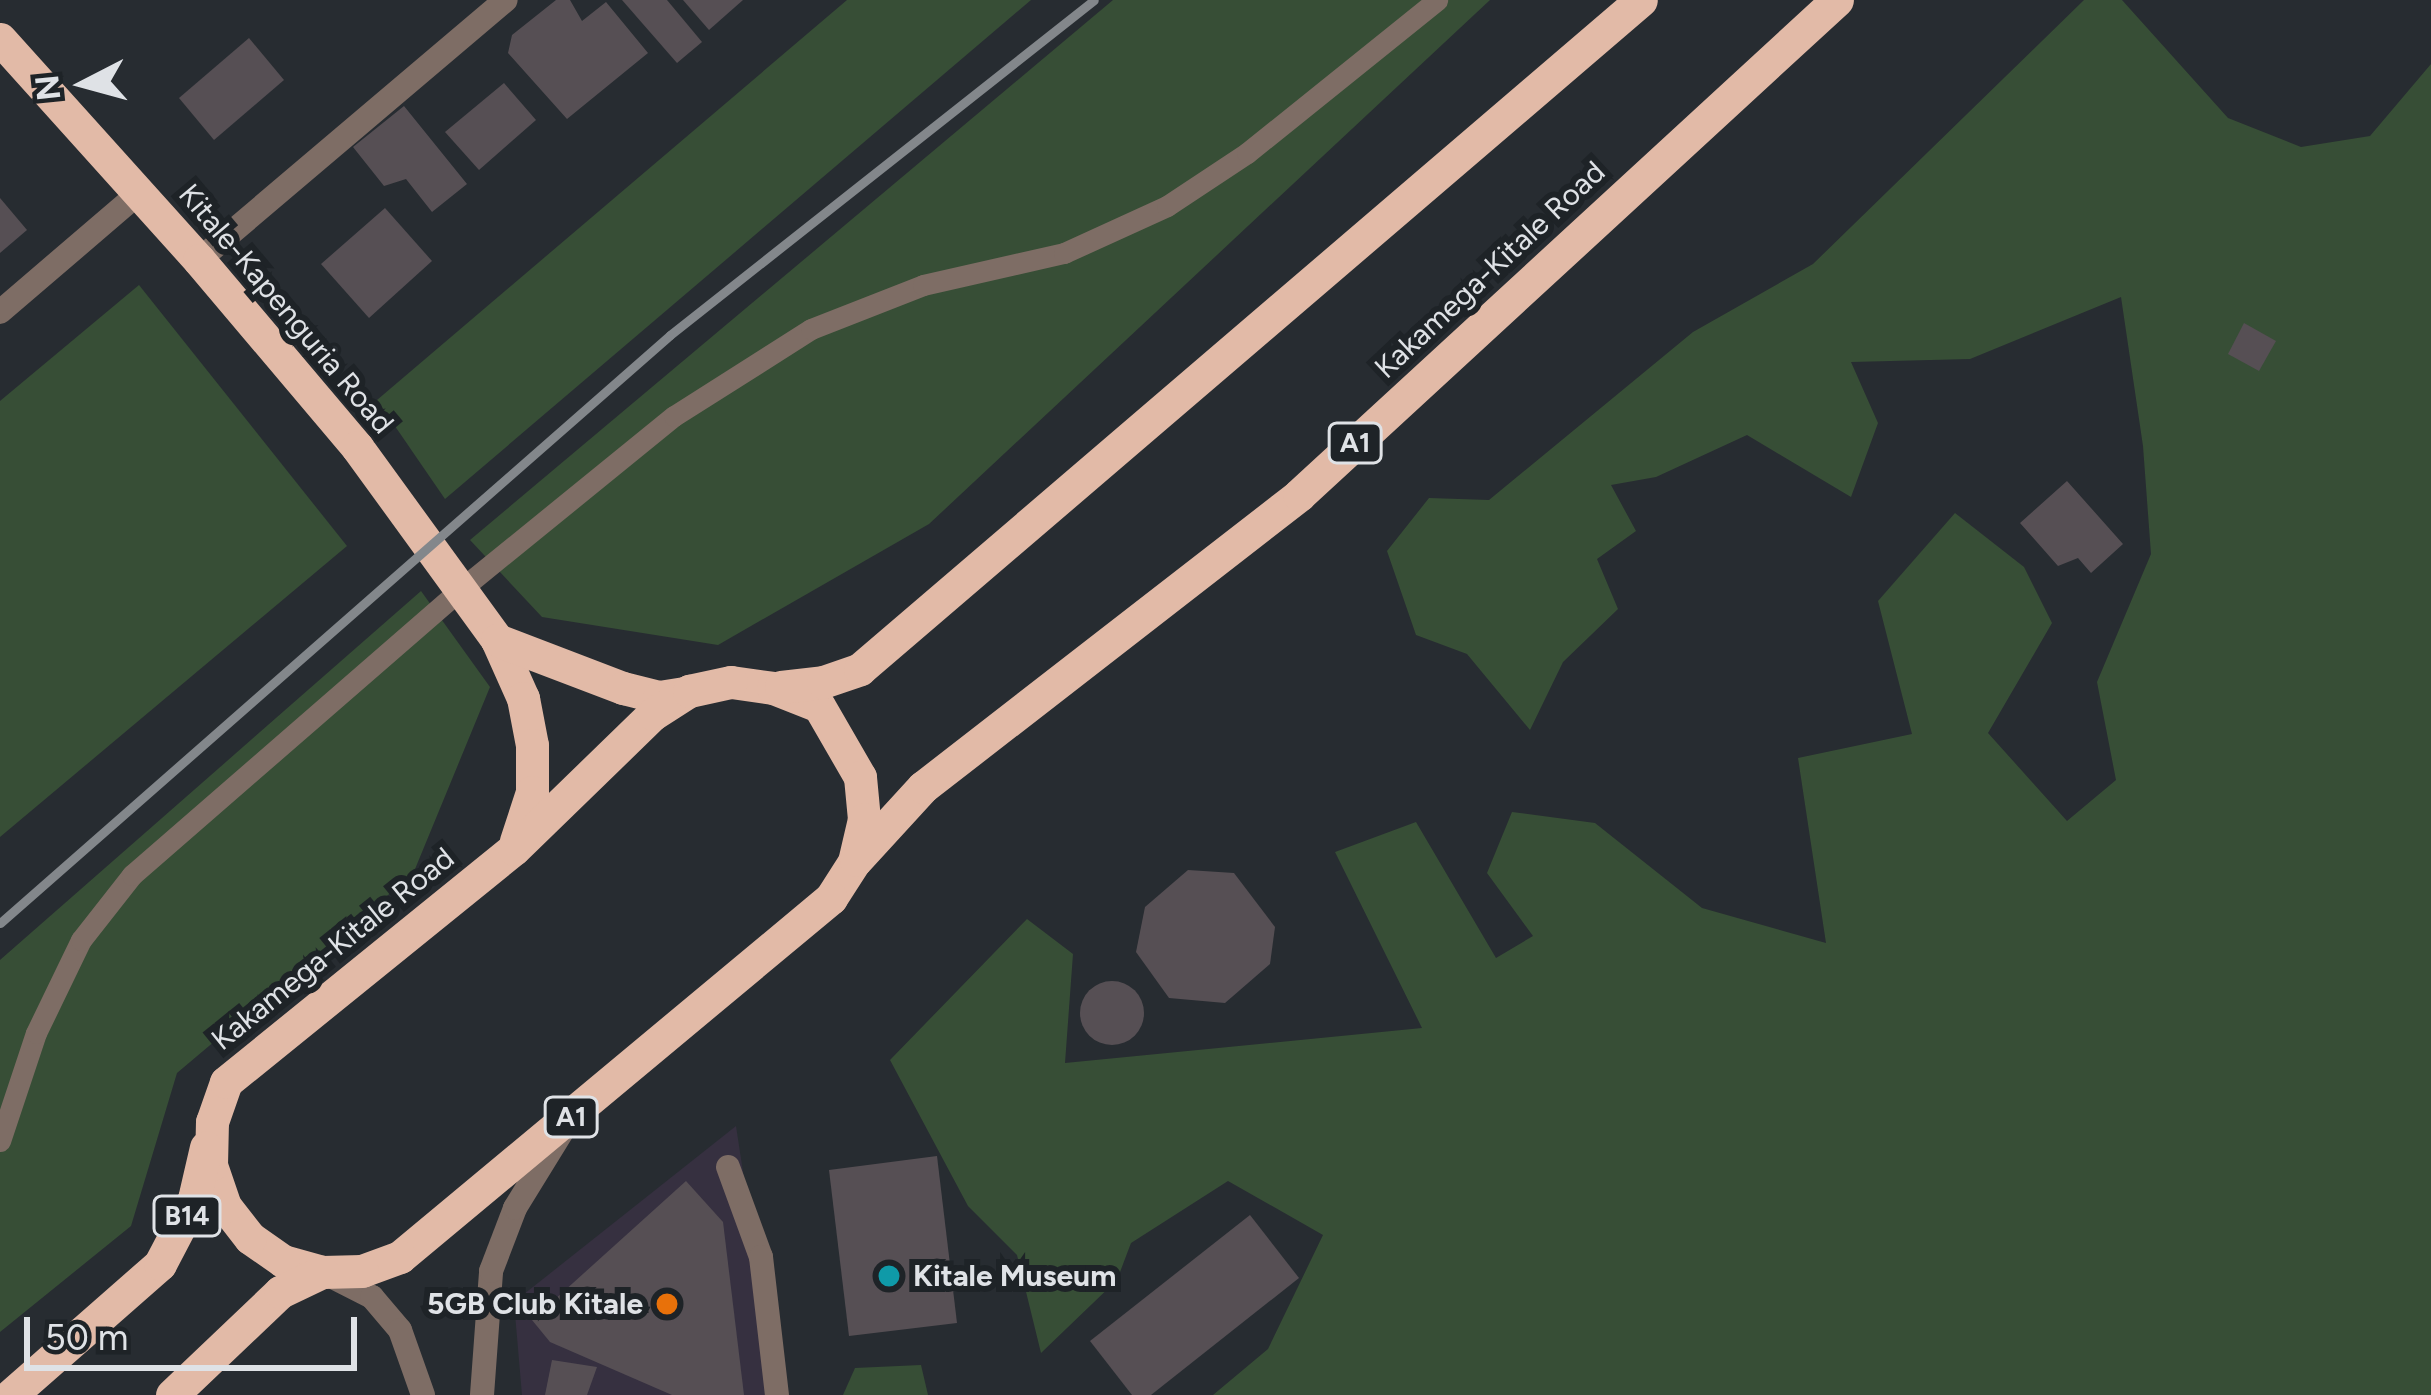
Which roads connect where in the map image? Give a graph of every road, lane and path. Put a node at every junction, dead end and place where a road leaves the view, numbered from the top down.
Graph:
1 (506, 0) edge
2 (1437, 0) edge
3 (1641, 0) edge
4 (1837, 0) edge
5 (0, 39) edge
6 (140, 192) junction
7 (200, 260) junction
8 (0, 312) edge
9 (460, 589) junction
10 (497, 640) junction
11 (773, 688) junction
12 (689, 691) junction
13 (514, 849) junction
14 (854, 862) junction
15 (570, 1117) junction
16 (212, 1122) junction
17 (0, 1141) edge
18 (728, 1166) dead end
19 (322, 1272) junction
20 (418, 1391) edge
21 (11, 1395) edge
22 (172, 1395) edge
23 (482, 1395) edge
24 (777, 1395) edge

1 - 7 street
2 - 9 lane
3 - 11 highway, Kakamega-Kitale Road / A1
4 - 14 highway, Kakamega-Kitale Road / A1
5 - 6 highway, Kitale-Kapenguria Road
6 - 7 highway, Kitale-Kapenguria Road
6 - 8 street
7 - 9 highway, Kitale-Kapenguria Road
9 - 10 highway, Kitale-Kapenguria Road
9 - 17 lane
10 - 12 highway, A1
10 - 13 highway, Kitale-Kapenguria Road
11 - 12 highway, Kakamega-Kitale Road / A1
11 - 14 highway, Kakamega-Kitale Road / A1
12 - 13 highway, Kakamega-Kitale Road / A1
13 - 16 highway, Kakamega-Kitale Road / A1
14 - 15 highway, Kakamega-Kitale Road / A1
15 - 19 highway, Kakamega-Kitale Road / A1
15 - 23 street
16 - 19 highway, Kakamega-Kitale Road / A1
16 - 21 highway, B14
18 - 24 street
19 - 20 street
19 - 22 highway

